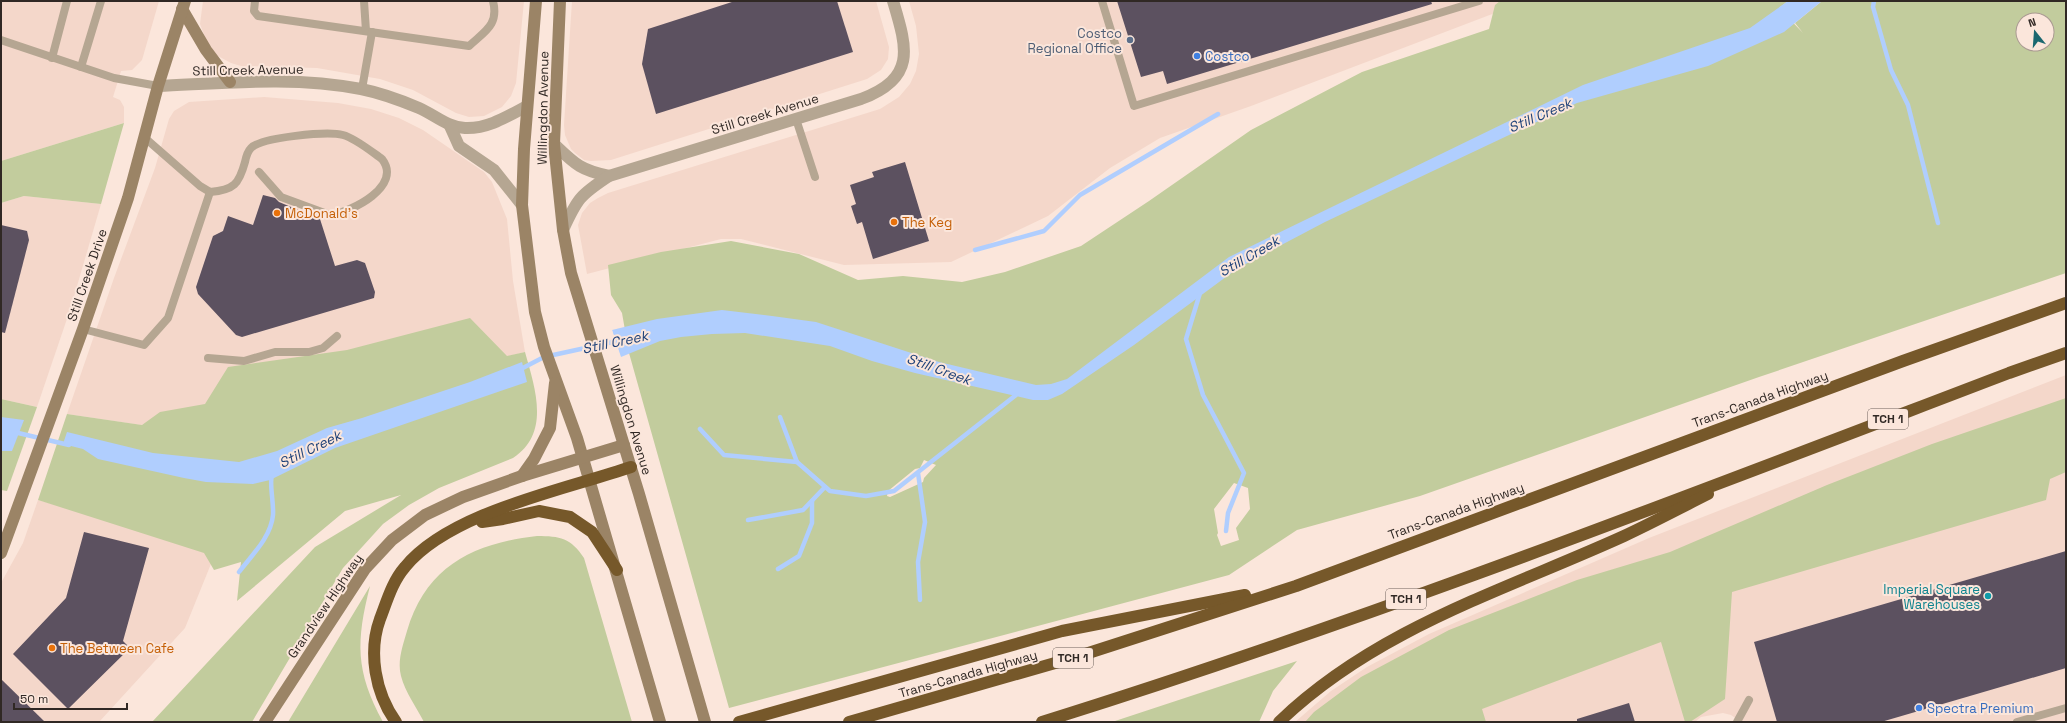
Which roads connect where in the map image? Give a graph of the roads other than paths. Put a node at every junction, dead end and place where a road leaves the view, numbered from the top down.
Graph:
1 (101, 1) edge
2 (255, 1) edge
3 (364, 1) edge
4 (493, 1) edge
5 (536, 1) edge
6 (560, 1) edge
7 (893, 1) edge
8 (1102, 1) edge
9 (1479, 1) edge
10 (66, 2) edge
11 (184, 5) edge
12 (369, 31) junction
13 (1, 40) edge
14 (52, 58) junction
15 (81, 67) junction
16 (230, 82) junction
17 (158, 86) junction
18 (362, 90) junction
19 (528, 106) junction
20 (796, 119) junction
21 (450, 126) junction
22 (145, 138) junction
23 (554, 144) junction
24 (259, 172) dead end
25 (609, 176) junction
26 (815, 177) dead end
27 (210, 192) junction
28 (522, 205) junction
29 (563, 230) junction
30 (2066, 303) edge
31 (83, 329) junction
32 (337, 336) dead end
33 (2066, 353) edge
34 (208, 358) dead end
35 (555, 380) junction
36 (624, 445) junction
37 (583, 456) junction
38 (1766, 465) junction
39 (631, 467) junction
40 (522, 476) junction
41 (590, 481) junction
42 (463, 524) junction
43 (1, 553) edge
44 (617, 570) junction
45 (1296, 586) junction
46 (1749, 700) dead end
47 (2066, 708) edge
48 (265, 722) edge
49 (396, 722) edge
50 (660, 722) edge
51 (705, 722) edge
52 (739, 722) edge
53 (849, 722) edge
54 (1042, 722) edge
55 (1279, 722) edge
56 (1737, 722) edge
57 (2017, 722) edge

1 - 15 lane
2 - 12 lane
3 - 12 lane
4 - 12 lane
5 - 19 main road, Willingdon Avenue
6 - 23 main road, Willingdon Avenue
7 - 20 street, Still Creek Avenue
8 - 9 lane
10 - 14 lane
11 - 16 main road
11 - 17 main road, Still Creek Drive
12 - 18 lane
13 - 14 lane
14 - 15 lane
15 - 17 lane
16 - 17 street, Still Creek Avenue
16 - 18 street, Still Creek Avenue
17 - 22 main road, Still Creek Drive
18 - 21 street, Still Creek Avenue
19 - 21 street, Still Creek Avenue
19 - 28 main road, Willingdon Avenue
20 - 25 street, Still Creek Avenue
20 - 26 lane
21 - 28 street
22 - 27 lane
22 - 31 main road, Still Creek Drive
23 - 25 street
23 - 29 main road, Willingdon Avenue
24 - 27 lane
25 - 29 street, Still Creek Avenue
27 - 31 lane
28 - 35 main road, Willingdon Avenue
29 - 36 main road, Willingdon Avenue
30 - 45 highway, Trans-Canada Highway / TCH 1
31 - 43 main road, Still Creek Drive
32 - 34 lane
33 - 38 highway, TCH 1
35 - 37 main road, Willingdon Avenue
35 - 40 main road
36 - 37 main road, Grandview Highway
36 - 39 main road, Willingdon Avenue
37 - 40 main road, Grandview Highway
37 - 41 main road, Willingdon Avenue
38 - 54 highway, TCH 1
38 - 55 highway
39 - 41 highway
39 - 51 main road, Willingdon Avenue
40 - 48 main road, Grandview Highway
41 - 42 highway
41 - 44 main road, Willingdon Avenue
42 - 44 highway
42 - 49 highway
44 - 50 main road, Willingdon Avenue
45 - 52 highway
45 - 53 highway, Trans-Canada Highway / TCH 1
46 - 56 lane
47 - 57 lane

